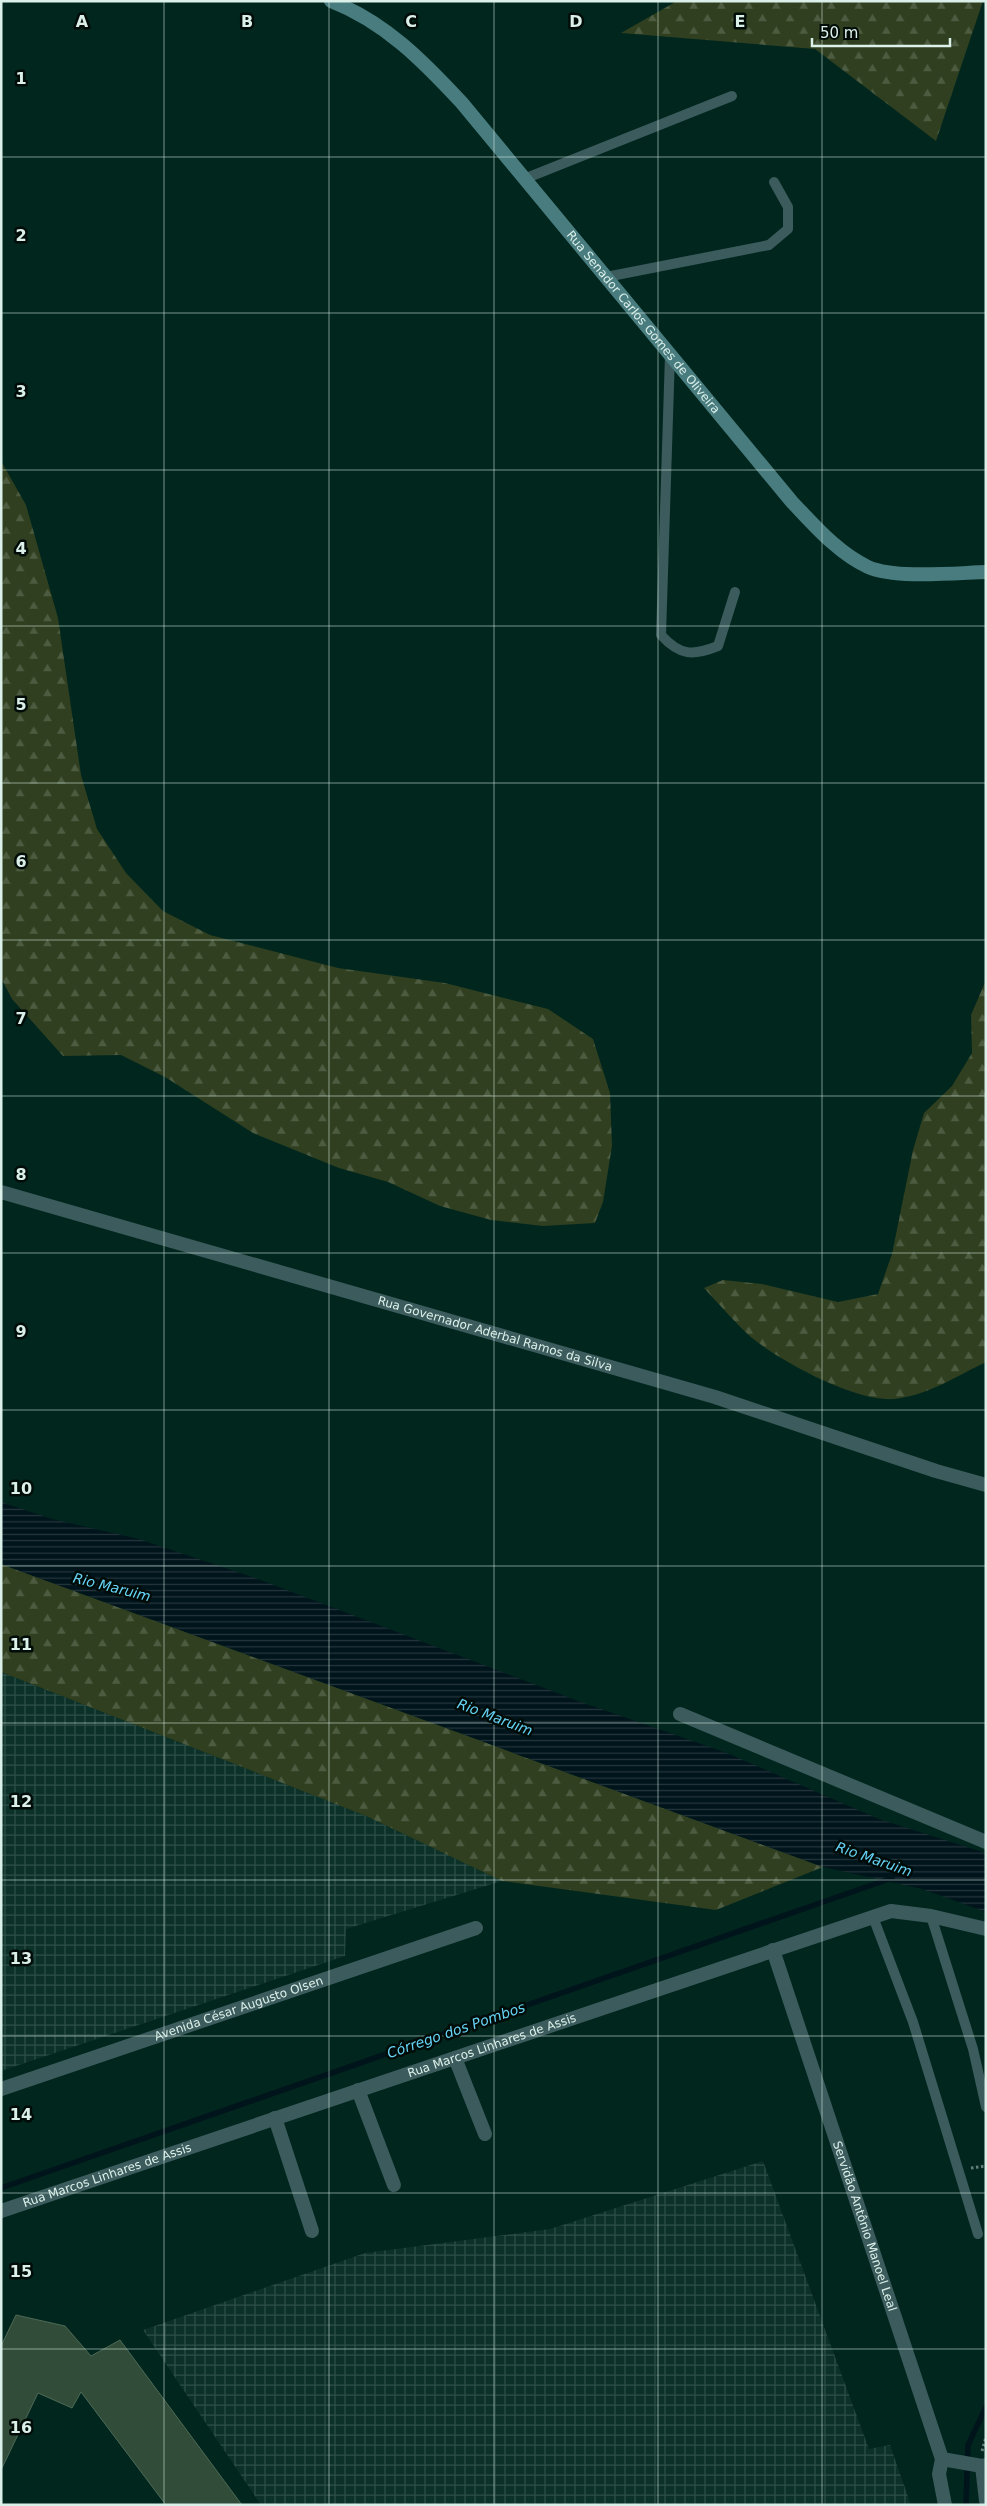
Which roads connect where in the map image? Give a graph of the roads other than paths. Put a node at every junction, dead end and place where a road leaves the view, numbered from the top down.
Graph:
1 (331, 1) edge
2 (732, 96) dead end
3 (524, 179) junction
4 (774, 182) dead end
5 (606, 277) junction
6 (670, 355) junction
7 (986, 572) edge
8 (735, 592) dead end
9 (1, 1192) edge
10 (986, 1485) edge
11 (680, 1714) dead end
12 (986, 1842) edge
13 (931, 1916) junction
14 (873, 1917) junction
15 (476, 1928) dead end
16 (986, 1929) edge
17 (772, 1950) junction
18 (455, 2058) junction
19 (1, 2089) edge
20 (358, 2090) junction
21 (986, 2107) edge
22 (275, 2118) junction
23 (485, 2134) dead end
24 (394, 2185) dead end
25 (1, 2211) edge
26 (312, 2231) dead end
27 (978, 2234) dead end
28 (945, 2459) junction
29 (982, 2465) edge
30 (986, 2501) edge
31 (945, 2505) edge

1 - 3 main road, Rua Senador Carlos Gomes de Oliveira
2 - 3 lane
3 - 5 main road, Rua Senador Carlos Gomes de Oliveira
4 - 5 lane
5 - 6 main road, Rua Senador Carlos Gomes de Oliveira
6 - 7 main road, Rua Senador Carlos Gomes de Oliveira
6 - 8 lane
9 - 10 street, Rua Governador Aderbal Ramos da Silva
11 - 12 street
13 - 14 street, Rua Marcos Linhares de Assis
13 - 16 street, Rua Marcos Linhares de Assis
13 - 21 lane
14 - 17 street, Rua Marcos Linhares de Assis
14 - 27 lane
15 - 19 street, Avenida César Augusto Olsen
17 - 18 street, Rua Marcos Linhares de Assis
17 - 28 street, Servidão Antônio Manoel Leal
18 - 20 street, Rua Marcos Linhares de Assis
18 - 23 street
20 - 22 street, Rua Marcos Linhares de Assis
20 - 24 street
22 - 25 street, Rua Marcos Linhares de Assis
22 - 26 street
28 - 29 street
28 - 31 street, Servidão Antônio Manoel Leal
29 - 30 street

